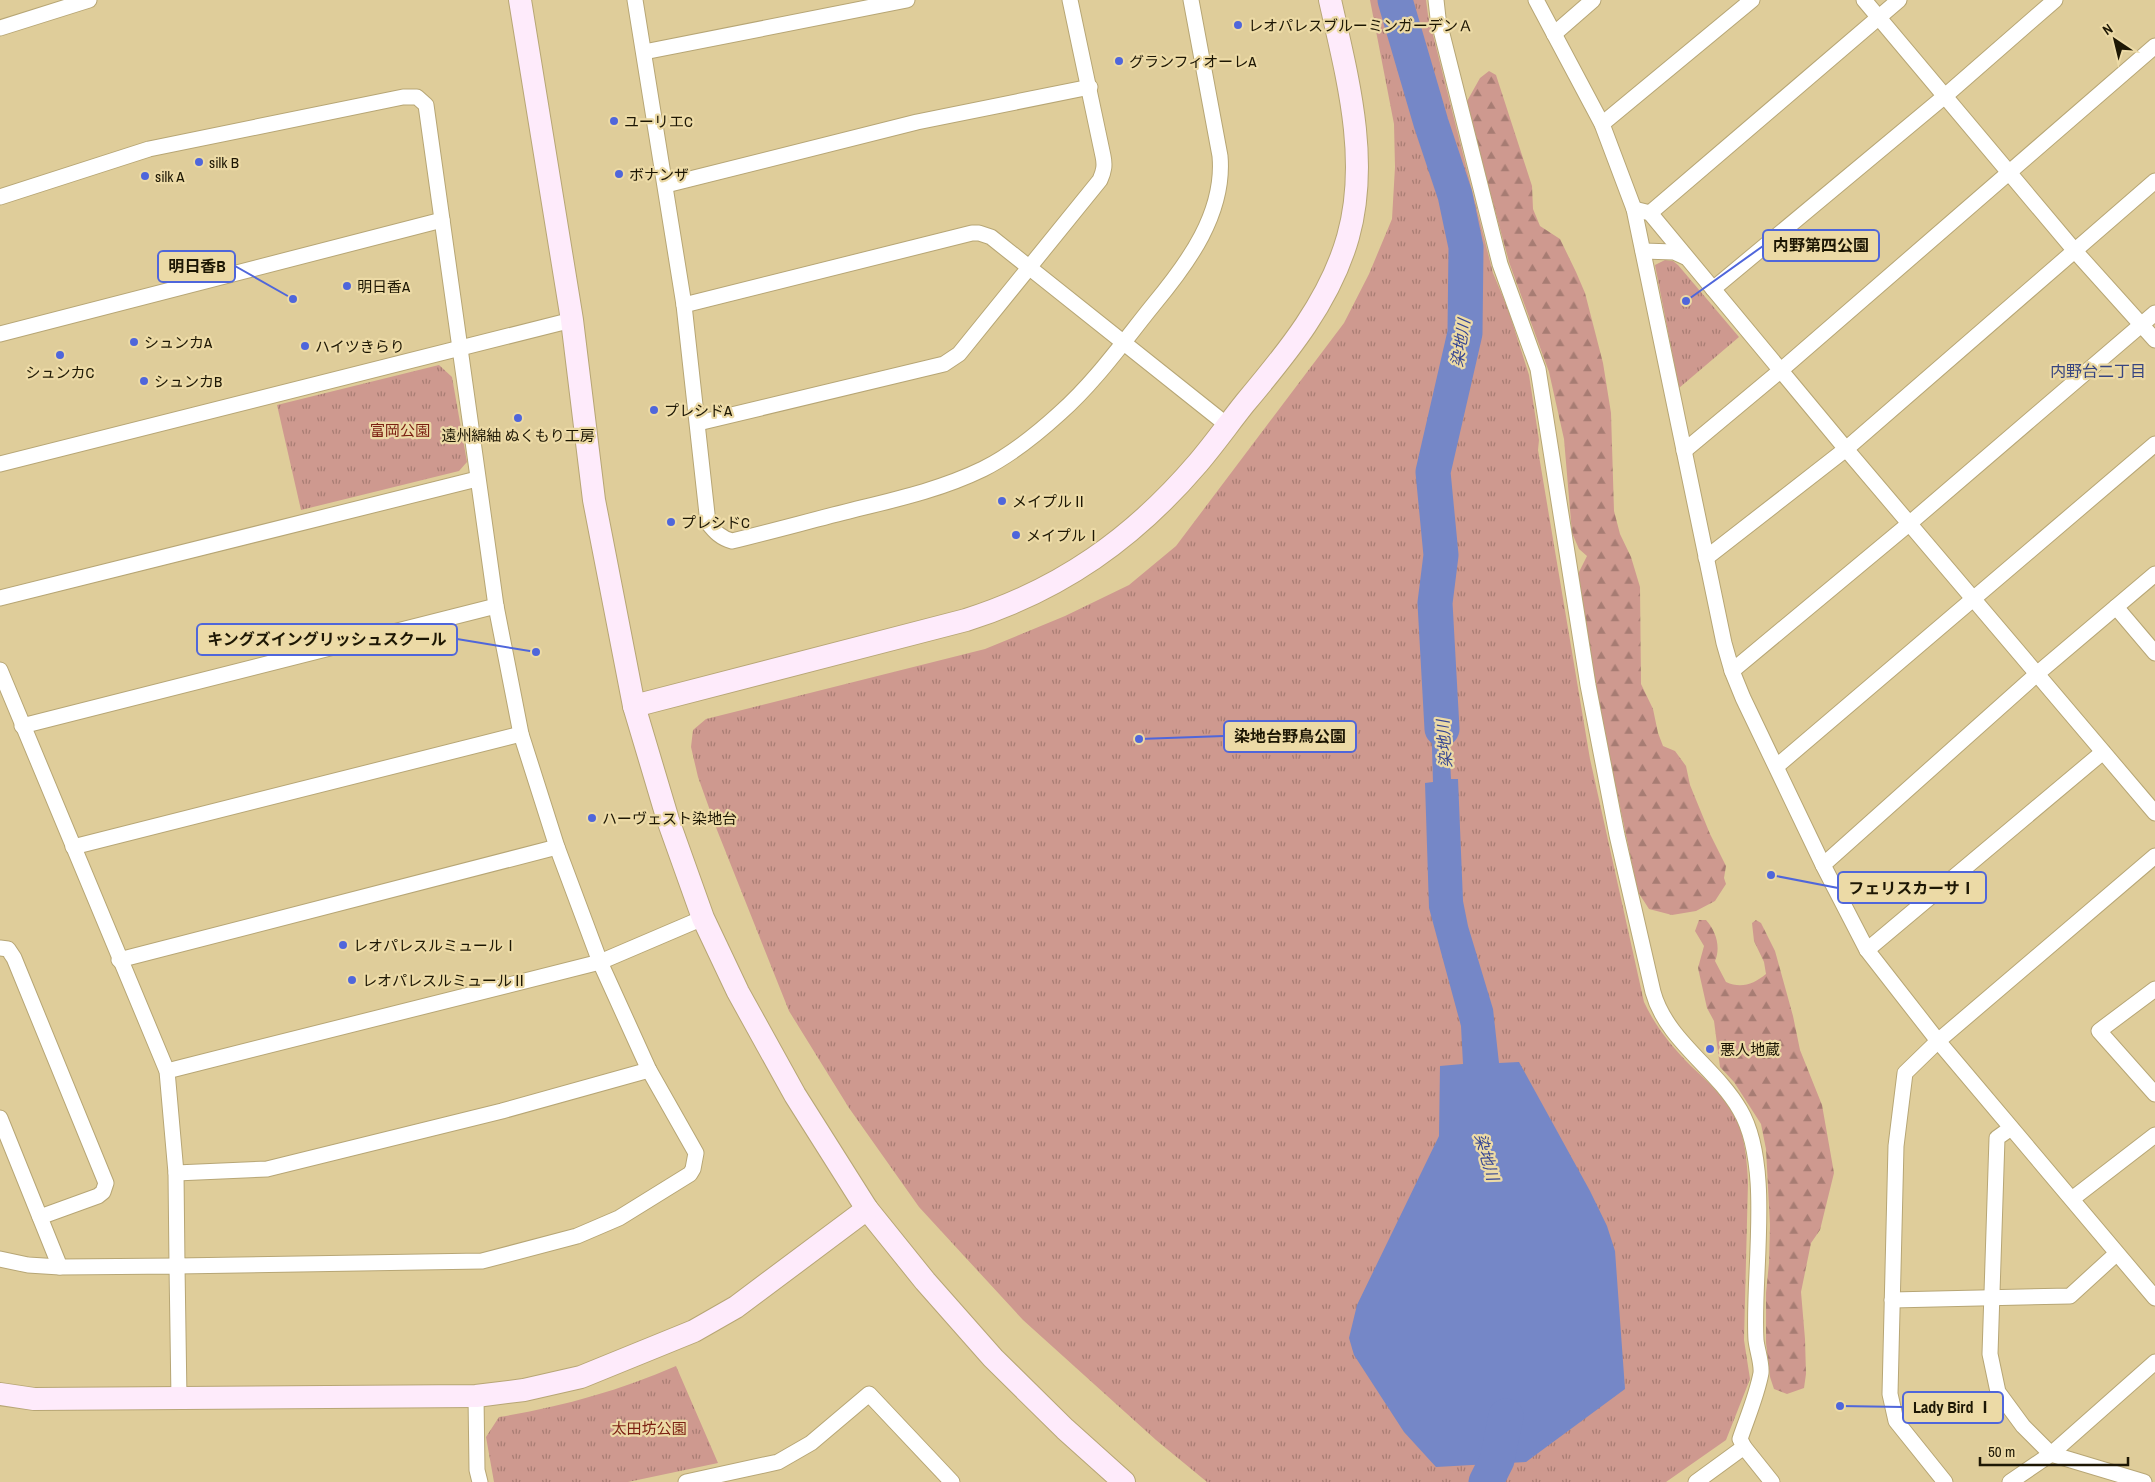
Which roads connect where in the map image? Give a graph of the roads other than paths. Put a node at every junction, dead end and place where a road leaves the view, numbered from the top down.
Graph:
1 (90, 0) edge
2 (520, 0) edge
3 (635, 0) edge
4 (906, 0) edge
5 (1070, 0) edge
6 (1191, 0) edge
7 (1330, 0) edge
8 (1436, 0) edge
9 (1536, 0) edge
10 (1593, 0) edge
11 (1752, 0) edge
12 (1864, 0) edge
13 (1899, 0) edge
14 (2055, 0) edge
15 (1879, 17) junction
16 (0, 28) edge
17 (1554, 34) junction
18 (2155, 46) edge
19 (644, 52) junction
20 (1090, 87) junction
21 (1945, 96) junction
22 (1602, 124) junction
23 (2010, 172) junction
24 (2155, 181) edge
25 (666, 185) junction
26 (0, 197) edge
27 (1634, 209) junction
28 (1650, 213) junction
29 (442, 220) junction
30 (1643, 251) junction
31 (2076, 252) junction
32 (1687, 258) junction
33 (1030, 266) junction
34 (1713, 289) junction
35 (684, 305) junction
36 (2155, 313) edge
37 (572, 320) junction
38 (2142, 325) junction
39 (0, 334) edge
40 (2155, 340) edge
41 (1124, 342) junction
42 (461, 349) junction
43 (1780, 371) junction
44 (698, 424) junction
45 (1227, 425) junction
46 (2155, 444) edge
47 (1846, 449) junction
48 (1684, 451) junction
49 (0, 464) edge
50 (477, 478) junction
51 (1910, 523) junction
52 (1706, 558) junction
53 (2155, 574) edge
54 (0, 598) edge
55 (1975, 600) junction
56 (496, 606) junction
57 (2116, 607) junction
58 (2155, 653) edge
59 (0, 670) edge
60 (1732, 671) junction
61 (2038, 673) junction
62 (634, 706) junction
63 (22, 726) junction
64 (521, 734) junction
65 (2103, 752) junction
66 (1777, 766) junction
67 (2155, 813) edge
68 (73, 847) junction
69 (557, 847) junction
70 (2155, 856) edge
71 (1823, 865) junction
72 (702, 918) junction
73 (0, 948) edge
74 (1868, 950) junction
75 (119, 960) junction
76 (600, 962) junction
77 (2155, 989) edge
78 (1938, 1040) junction
79 (649, 1070) junction
80 (167, 1071) junction
81 (2155, 1094) edge
82 (0, 1118) edge
83 (2010, 1128) junction
84 (2155, 1135) edge
85 (176, 1173) junction
86 (2072, 1199) junction
87 (867, 1208) junction
88 (40, 1217) junction
89 (2116, 1254) junction
90 (0, 1259) edge
91 (177, 1266) junction
92 (60, 1267) junction
93 (1991, 1297) junction
94 (2155, 1298) edge
95 (1892, 1300) junction
96 (2155, 1362) edge
97 (0, 1394) edge
98 (476, 1396) junction
99 (179, 1399) junction
100 (1744, 1447) junction
101 (2051, 1454) junction
102 (480, 1482) edge
103 (686, 1482) edge
104 (952, 1482) edge
105 (1124, 1482) edge
106 (1696, 1482) edge
107 (1772, 1482) edge
108 (1945, 1482) edge
109 (2010, 1482) edge
110 (2144, 1482) edge

1 - 16 street
2 - 37 street
3 - 19 street
4 - 19 street
5 - 20 street
6 - 41 street
7 - 45 street
8 - 100 street
9 - 17 street
10 - 17 street
11 - 22 street
12 - 15 street
13 - 15 street
14 - 21 street
15 - 21 street
15 - 28 street
17 - 22 street
18 - 23 street
19 - 25 street
20 - 25 street
20 - 33 street
21 - 23 street
21 - 34 street
22 - 27 street
23 - 31 street
23 - 43 street
24 - 31 street
25 - 35 street
26 - 29 street
27 - 28 street
27 - 30 street
28 - 32 street
29 - 39 street
29 - 42 street
30 - 32 street
30 - 48 street
31 - 38 street
31 - 47 street
32 - 34 street
33 - 35 street
33 - 41 street
33 - 44 street
34 - 43 street
35 - 44 street
36 - 38 street
37 - 42 street
37 - 62 street
38 - 40 street
38 - 51 street
41 - 44 street
41 - 45 street
42 - 49 street
42 - 50 street
43 - 47 street
43 - 48 street
45 - 62 street
46 - 55 street
47 - 51 street
47 - 52 street
48 - 52 street
50 - 54 street
50 - 56 street
51 - 55 street
51 - 60 street
52 - 60 street
53 - 57 street
55 - 61 street
55 - 66 street
56 - 63 street
56 - 64 street
57 - 58 street
57 - 61 street
59 - 63 street
60 - 66 street
61 - 65 street
61 - 71 street
62 - 72 street
63 - 68 street
64 - 68 street
64 - 69 street
65 - 67 street
65 - 74 street
66 - 71 street
68 - 75 street
69 - 75 street
69 - 76 street
70 - 78 street
71 - 74 street
72 - 76 street
72 - 87 street
73 - 88 street
74 - 78 street
75 - 80 street
76 - 79 street
76 - 80 street
77 - 81 street
78 - 83 street
78 - 95 street
79 - 85 street
79 - 91 street
80 - 85 street
82 - 88 street
83 - 86 street
83 - 93 street
84 - 86 street
85 - 91 street
86 - 89 street
87 - 98 street
87 - 105 street
88 - 92 street
89 - 93 street
89 - 94 street
90 - 92 street
91 - 92 street
91 - 99 street
93 - 95 street
93 - 101 street
95 - 108 street
96 - 101 street
97 - 99 street
98 - 99 street
98 - 102 street
100 - 106 street
100 - 107 street
101 - 109 street
101 - 110 street
103 - 104 street

